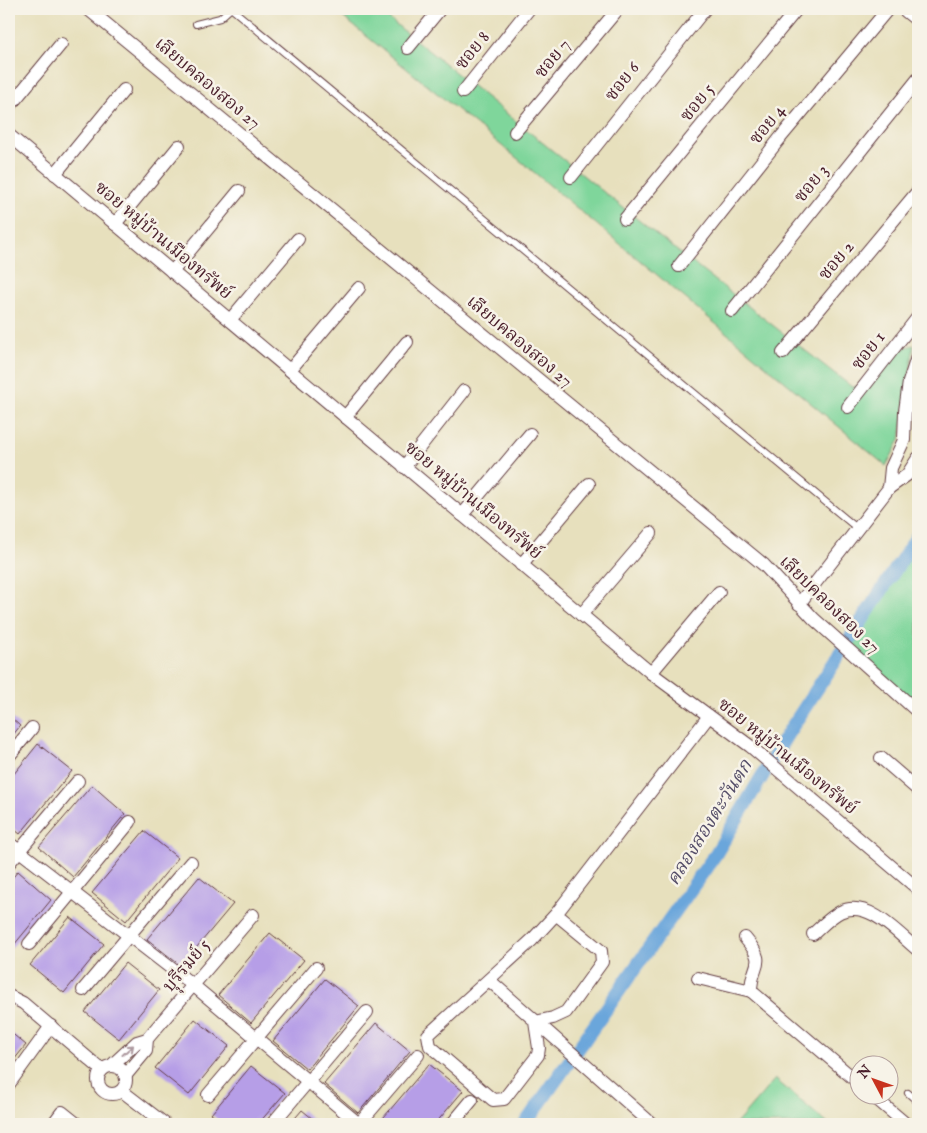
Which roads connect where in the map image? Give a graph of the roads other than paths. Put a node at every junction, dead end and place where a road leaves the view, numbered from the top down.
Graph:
1 (88, 9) edge
2 (231, 9) edge
3 (440, 9) edge
4 (529, 9) edge
5 (618, 9) edge
6 (705, 9) edge
7 (797, 9) edge
8 (888, 9) edge
9 (903, 9) edge
10 (918, 21) edge
11 (196, 24) dead end
12 (61, 44) dead end
13 (408, 48) dead end
14 (918, 79) edge
15 (124, 90) dead end
16 (463, 92) dead end
17 (9, 107) edge
18 (515, 132) dead end
19 (9, 135) edge
20 (179, 146) dead end
21 (55, 174) junction
22 (571, 177) dead end
23 (239, 191) dead end
24 (918, 191) edge
25 (625, 219) dead end
26 (115, 224) junction
27 (298, 240) dead end
28 (679, 266) dead end
29 (172, 272) junction
30 (359, 288) dead end
31 (732, 310) dead end
32 (918, 317) edge
33 (230, 320) junction
34 (407, 342) dead end
35 (783, 353) dead end
36 (918, 354) edge
37 (290, 370) junction
38 (914, 383) edge
39 (464, 392) dead end
40 (848, 407) dead end
41 (345, 417) junction
42 (530, 434) dead end
43 (918, 458) edge
44 (404, 467) junction
45 (589, 484) dead end
46 (889, 488) junction
47 (462, 515) junction
48 (858, 529) junction
49 (651, 533) dead end
50 (521, 565) junction
51 (719, 592) dead end
52 (799, 604) junction
53 (581, 614) junction
54 (651, 673) junction
55 (918, 712) edge
56 (709, 716) junction
57 (32, 728) dead end
58 (9, 756) edge
59 (881, 758) dead end
60 (78, 781) dead end
61 (918, 790) edge
62 (130, 822) dead end
63 (9, 843) edge
64 (19, 852) junction
65 (191, 862) dead end
66 (9, 863) edge
67 (918, 889) edge
68 (72, 893) junction
69 (556, 914) junction
70 (253, 915) dead end
71 (813, 934) dead end
72 (129, 935) junction
73 (745, 938) dead end
74 (29, 944) dead end
75 (918, 950) edge
76 (316, 968) dead end
77 (698, 978) dead end
78 (489, 980) junction
79 (194, 986) junction
80 (84, 990) dead end
81 (751, 991) junction
82 (9, 996) edge
83 (367, 1012) dead end
84 (539, 1025) junction
85 (51, 1026) junction
86 (256, 1038) junction
87 (147, 1040) junction
88 (418, 1055) dead end
89 (107, 1068) junction
90 (126, 1075) junction
91 (850, 1075) edge
92 (308, 1082) junction
93 (9, 1084) edge
94 (122, 1091) junction
95 (908, 1093) dead end
96 (208, 1095) dead end
97 (472, 1100) dead end
98 (918, 1102) edge
99 (885, 1106) edge
100 (54, 1124) edge
101 (77, 1124) edge
102 (165, 1124) edge
103 (272, 1124) edge
104 (359, 1124) edge
105 (452, 1124) edge
106 (652, 1124) edge
107 (906, 1124) edge

1 - 52 street, เลียบคลองสอง 27
2 - 11 lane
2 - 48 lane
3 - 13 street
4 - 16 street, ซอย 8
5 - 18 street, ซอย 7
6 - 22 street, ซอย 6
7 - 25 street, ซอย 5
8 - 28 street, ซอย 4
9 - 10 street
12 - 17 street
14 - 31 street, ซอย 3
15 - 21 street
19 - 21 street, ซอย หมู่บ้านเมืองทรัพย์
20 - 26 street
21 - 26 street, ซอย หมู่บ้านเมืองทรัพย์
23 - 29 street
24 - 35 street, ซอย 2
26 - 29 street, ซอย หมู่บ้านเมืองทรัพย์
27 - 33 street
29 - 33 street, ซอย หมู่บ้านเมืองทรัพย์
30 - 37 street
32 - 40 street, ซอย 1
33 - 37 street, ซอย หมู่บ้านเมืองทรัพย์
34 - 41 street
36 - 38 street
37 - 41 street, ซอย หมู่บ้านเมืองทรัพย์
38 - 46 street
39 - 44 street
41 - 44 street, ซอย หมู่บ้านเมืองทรัพย์
42 - 47 street
43 - 46 street
44 - 47 street, ซอย หมู่บ้านเมืองทรัพย์
45 - 50 street
46 - 48 street
47 - 50 street, ซอย หมู่บ้านเมืองทรัพย์
48 - 52 street
49 - 53 street
50 - 53 street, ซอย หมู่บ้านเมืองทรัพย์
51 - 54 street
52 - 55 street, เลียบคลองสอง 27
53 - 54 street, ซอย หมู่บ้านเมืองทรัพย์
54 - 56 street, ซอย หมู่บ้านเมืองทรัพย์
56 - 67 street, ซอย หมู่บ้านเมืองทรัพย์
56 - 69 street
57 - 58 street
59 - 61 street
60 - 64 street
62 - 68 street
63 - 64 street
64 - 66 street
64 - 68 street
65 - 72 street
68 - 72 street
68 - 74 street
69 - 78 street
69 - 84 street
70 - 79 street, บุุรีรมย์ 5
71 - 75 street
72 - 79 street
72 - 80 street
73 - 81 street
76 - 86 street
77 - 81 street
78 - 84 street
78 - 84 street
79 - 86 street
79 - 87 street, บุุรีรมย์ 5
81 - 91 street
82 - 85 street
83 - 92 street
84 - 106 street
85 - 89 street
85 - 93 street
86 - 92 street
86 - 96 street
89 -> 87 street, บุุรีรมย์ 5
87 - 90 street, บุุรีรมย์ 5
88 - 104 street
89 - 90 street
89 - 94 street
90 - 94 street
92 - 103 street
92 - 104 street
94 - 102 street
95 - 98 lane
97 - 105 street
99 - 107 street
100 - 101 street

